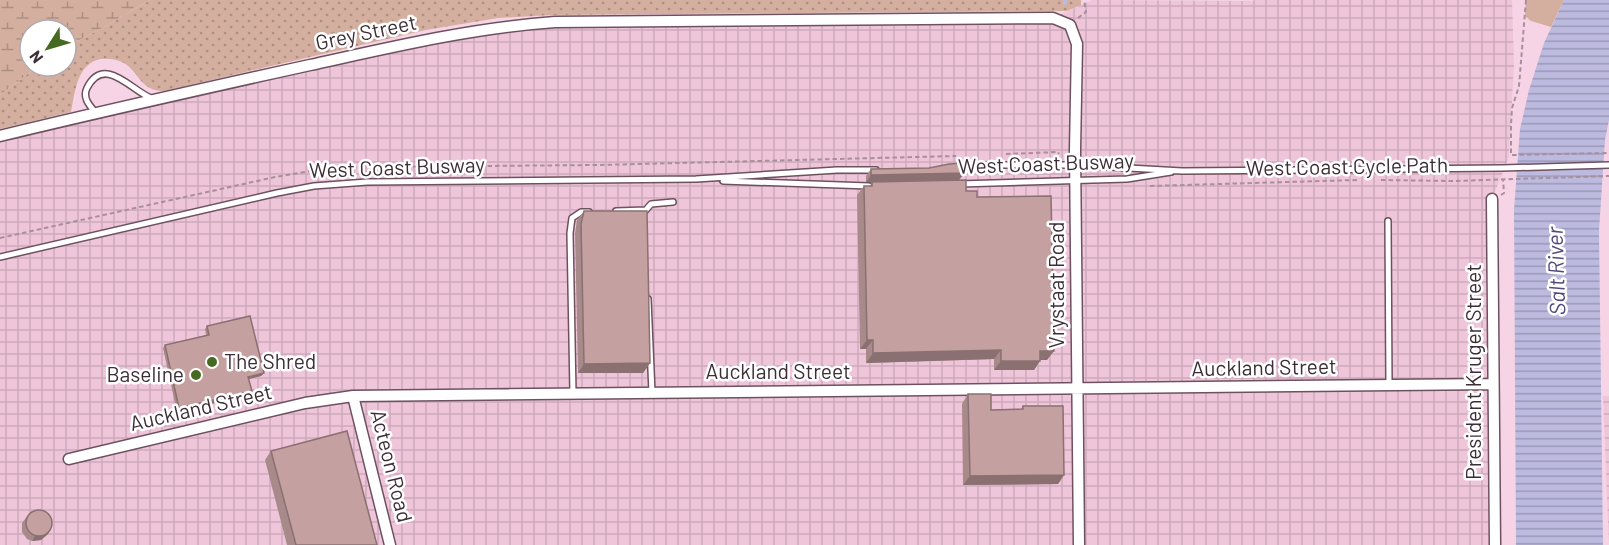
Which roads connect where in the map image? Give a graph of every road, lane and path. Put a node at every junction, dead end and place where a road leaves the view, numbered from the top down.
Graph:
1 (1084, 0) edge
2 (1526, 0) edge
3 (1086, 12) dead end
4 (1070, 25) joint
5 (154, 99) junction
6 (96, 113) junction
7 (0, 136) edge
8 (1609, 153) edge
9 (953, 165) edge
10 (1076, 165) junction
11 (1609, 165) edge
12 (886, 170) edge
13 (1182, 171) junction
14 (1609, 176) edge
15 (696, 179) junction
16 (1503, 179) junction
17 (1076, 180) junction
18 (1360, 180) dead end
19 (1372, 180) dead end
20 (950, 185) edge
21 (870, 186) edge
22 (1151, 186) dead end
23 (1504, 194) dead end
24 (1492, 199) dead end
25 (674, 202) dead end
26 (645, 210) junction
27 (613, 211) edge
28 (592, 212) edge
29 (1388, 221) dead end
30 (646, 222) edge
31 (0, 257) edge
32 (648, 290) edge
33 (1493, 384) junction
34 (1389, 386) junction
35 (1077, 390) junction
36 (573, 393) junction
37 (652, 393) junction
38 (353, 396) junction
39 (69, 459) dead end
40 (390, 545) edge
41 (1079, 545) edge
42 (1495, 545) edge

1 - 3 path
2 - 8 path
4 - 5 street, Grey Street
4 - 10 street, Vrystaat Road
5 - 6 street, Grey Street
5 - 6 lane
6 - 7 street, Grey Street
9 - 10 lane, West Coast Busway
10 - 13 lane, West Coast Busway
10 - 17 street, Vrystaat Road
11 - 13 lane, West Coast Busway
12 - 15 lane, West Coast Busway
13 - 17 lane, West Coast Busway
14 - 16 path, West Coast Cycle Path
15 - 21 lane, West Coast Busway
15 - 31 lane, West Coast Busway
16 - 19 path, West Coast Cycle Path
16 - 23 path
17 - 20 lane, West Coast Busway
17 - 35 street, Vrystaat Road
18 - 22 path, West Coast Cycle Path
24 - 33 street, President Kruger Street
25 - 26 lane
26 - 27 lane
26 - 30 lane
28 - 36 lane
29 - 34 lane
32 - 37 lane
33 - 34 street, Auckland Street
33 - 42 street, President Kruger Street
34 - 35 street, Auckland Street
35 - 37 street, Auckland Street
35 - 41 street, Vrystaat Road
36 - 37 street, Auckland Street
36 - 38 street, Auckland Street
38 - 39 street, Auckland Street
38 - 40 street, Acteon Road

